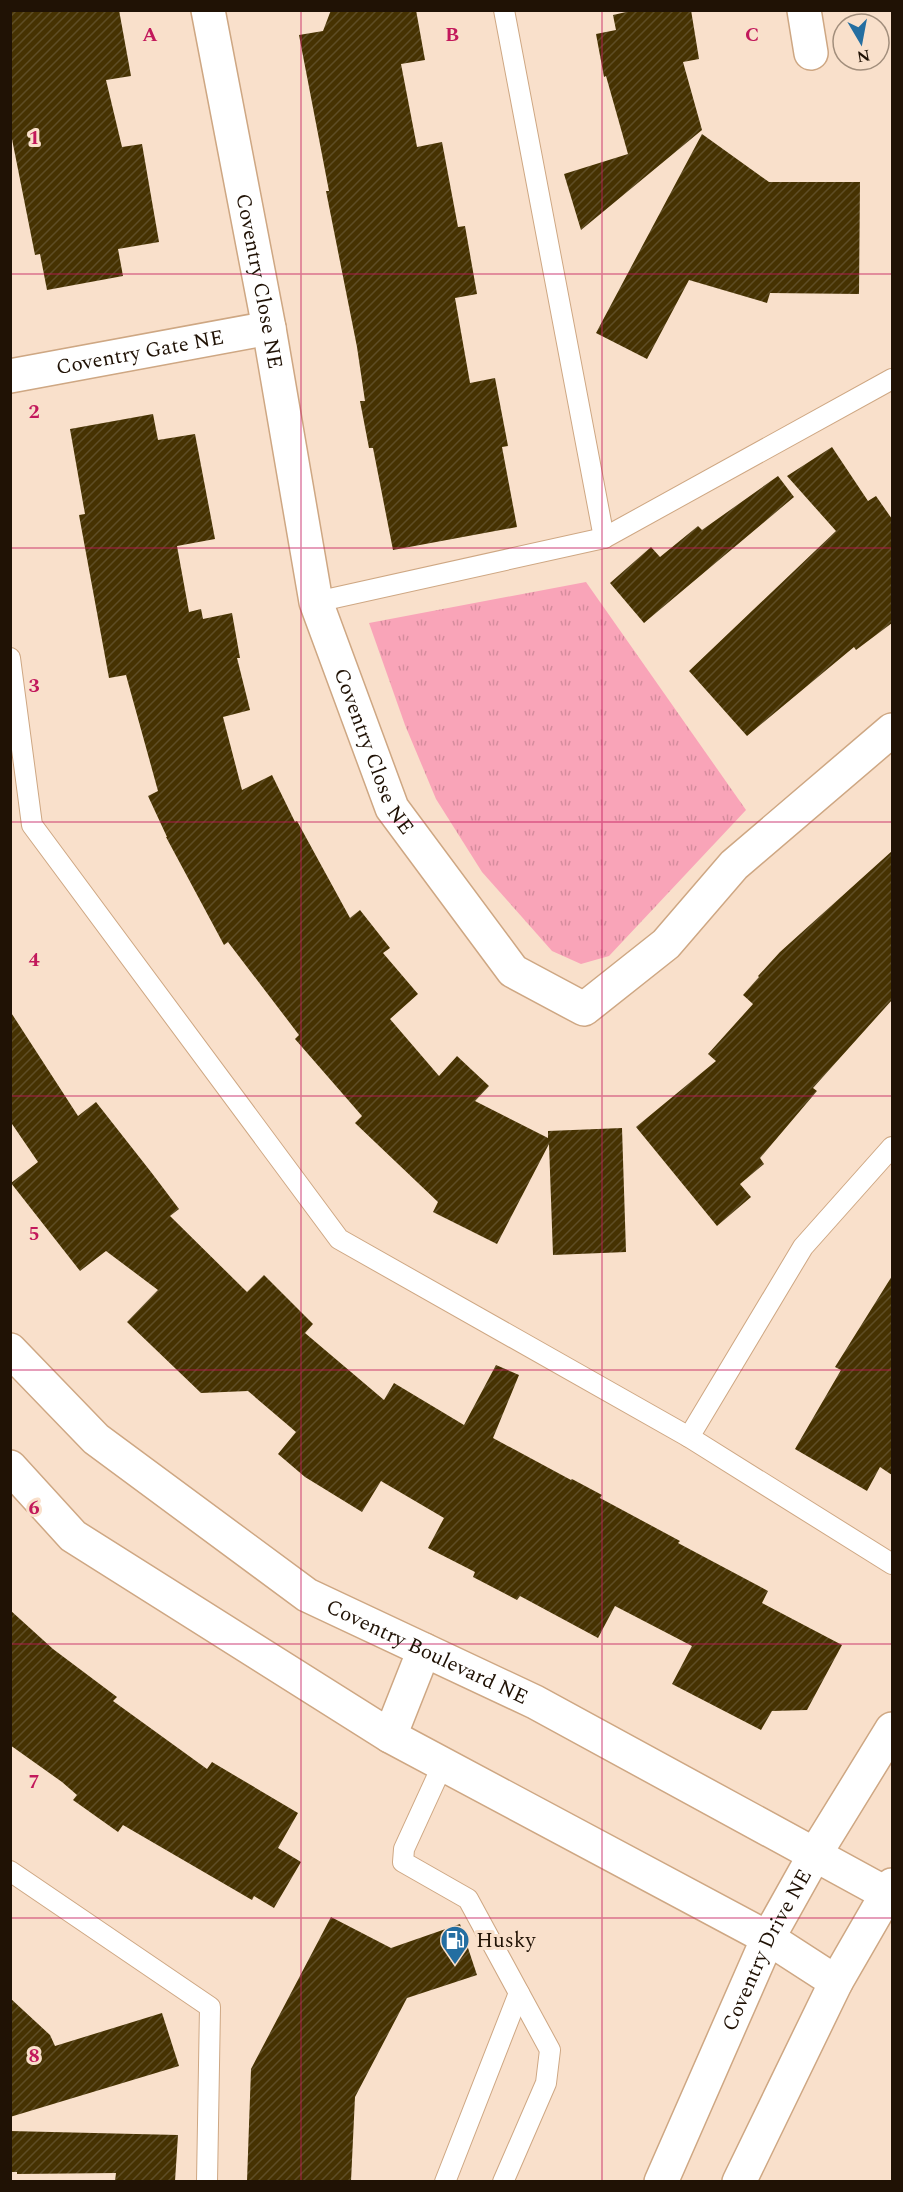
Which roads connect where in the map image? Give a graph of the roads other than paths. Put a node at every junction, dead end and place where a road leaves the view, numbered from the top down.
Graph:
1 (208, 10) edge
2 (504, 10) edge
3 (804, 10) edge
4 (811, 53) dead end
5 (269, 328) junction
6 (10, 376) edge
7 (892, 379) edge
8 (604, 538) junction
9 (316, 602) junction
10 (10, 658) edge
11 (892, 730) edge
12 (892, 1147) edge
13 (10, 1350) edge
14 (689, 1437) junction
15 (10, 1467) edge
16 (892, 1564) edge
17 (424, 1650) junction
18 (892, 1729) edge
19 (390, 1736) junction
20 (443, 1764) junction
21 (815, 1854) junction
22 (10, 1871) edge
23 (890, 1889) edge
24 (768, 1938) junction
25 (836, 1982) junction
26 (519, 1993) junction
27 (207, 2181) edge
28 (445, 2181) edge
29 (503, 2181) edge
30 (661, 2181) edge
31 (739, 2181) edge

1 - 5 street, Coventry Close NE
2 - 8 lane
3 - 4 street
5 - 6 street, Coventry Gate NE
5 - 9 street, Coventry Close NE
7 - 8 lane
8 - 9 lane
9 - 11 street, Coventry Close NE
10 - 14 lane
12 - 14 lane
13 - 17 street, Coventry Boulevard NE
14 - 16 lane
15 - 19 street
17 - 19 street
17 - 21 street, Coventry Boulevard NE
18 - 21 street, Coventry Drive NE
19 - 20 street
20 - 24 street
20 - 26 lane
21 - 23 street, Coventry Boulevard NE
21 - 24 street, Coventry Drive NE
22 - 27 lane
23 - 25 street
24 - 25 street
24 - 30 street, Coventry Drive NE
25 - 31 street
26 - 28 lane
26 - 29 lane

